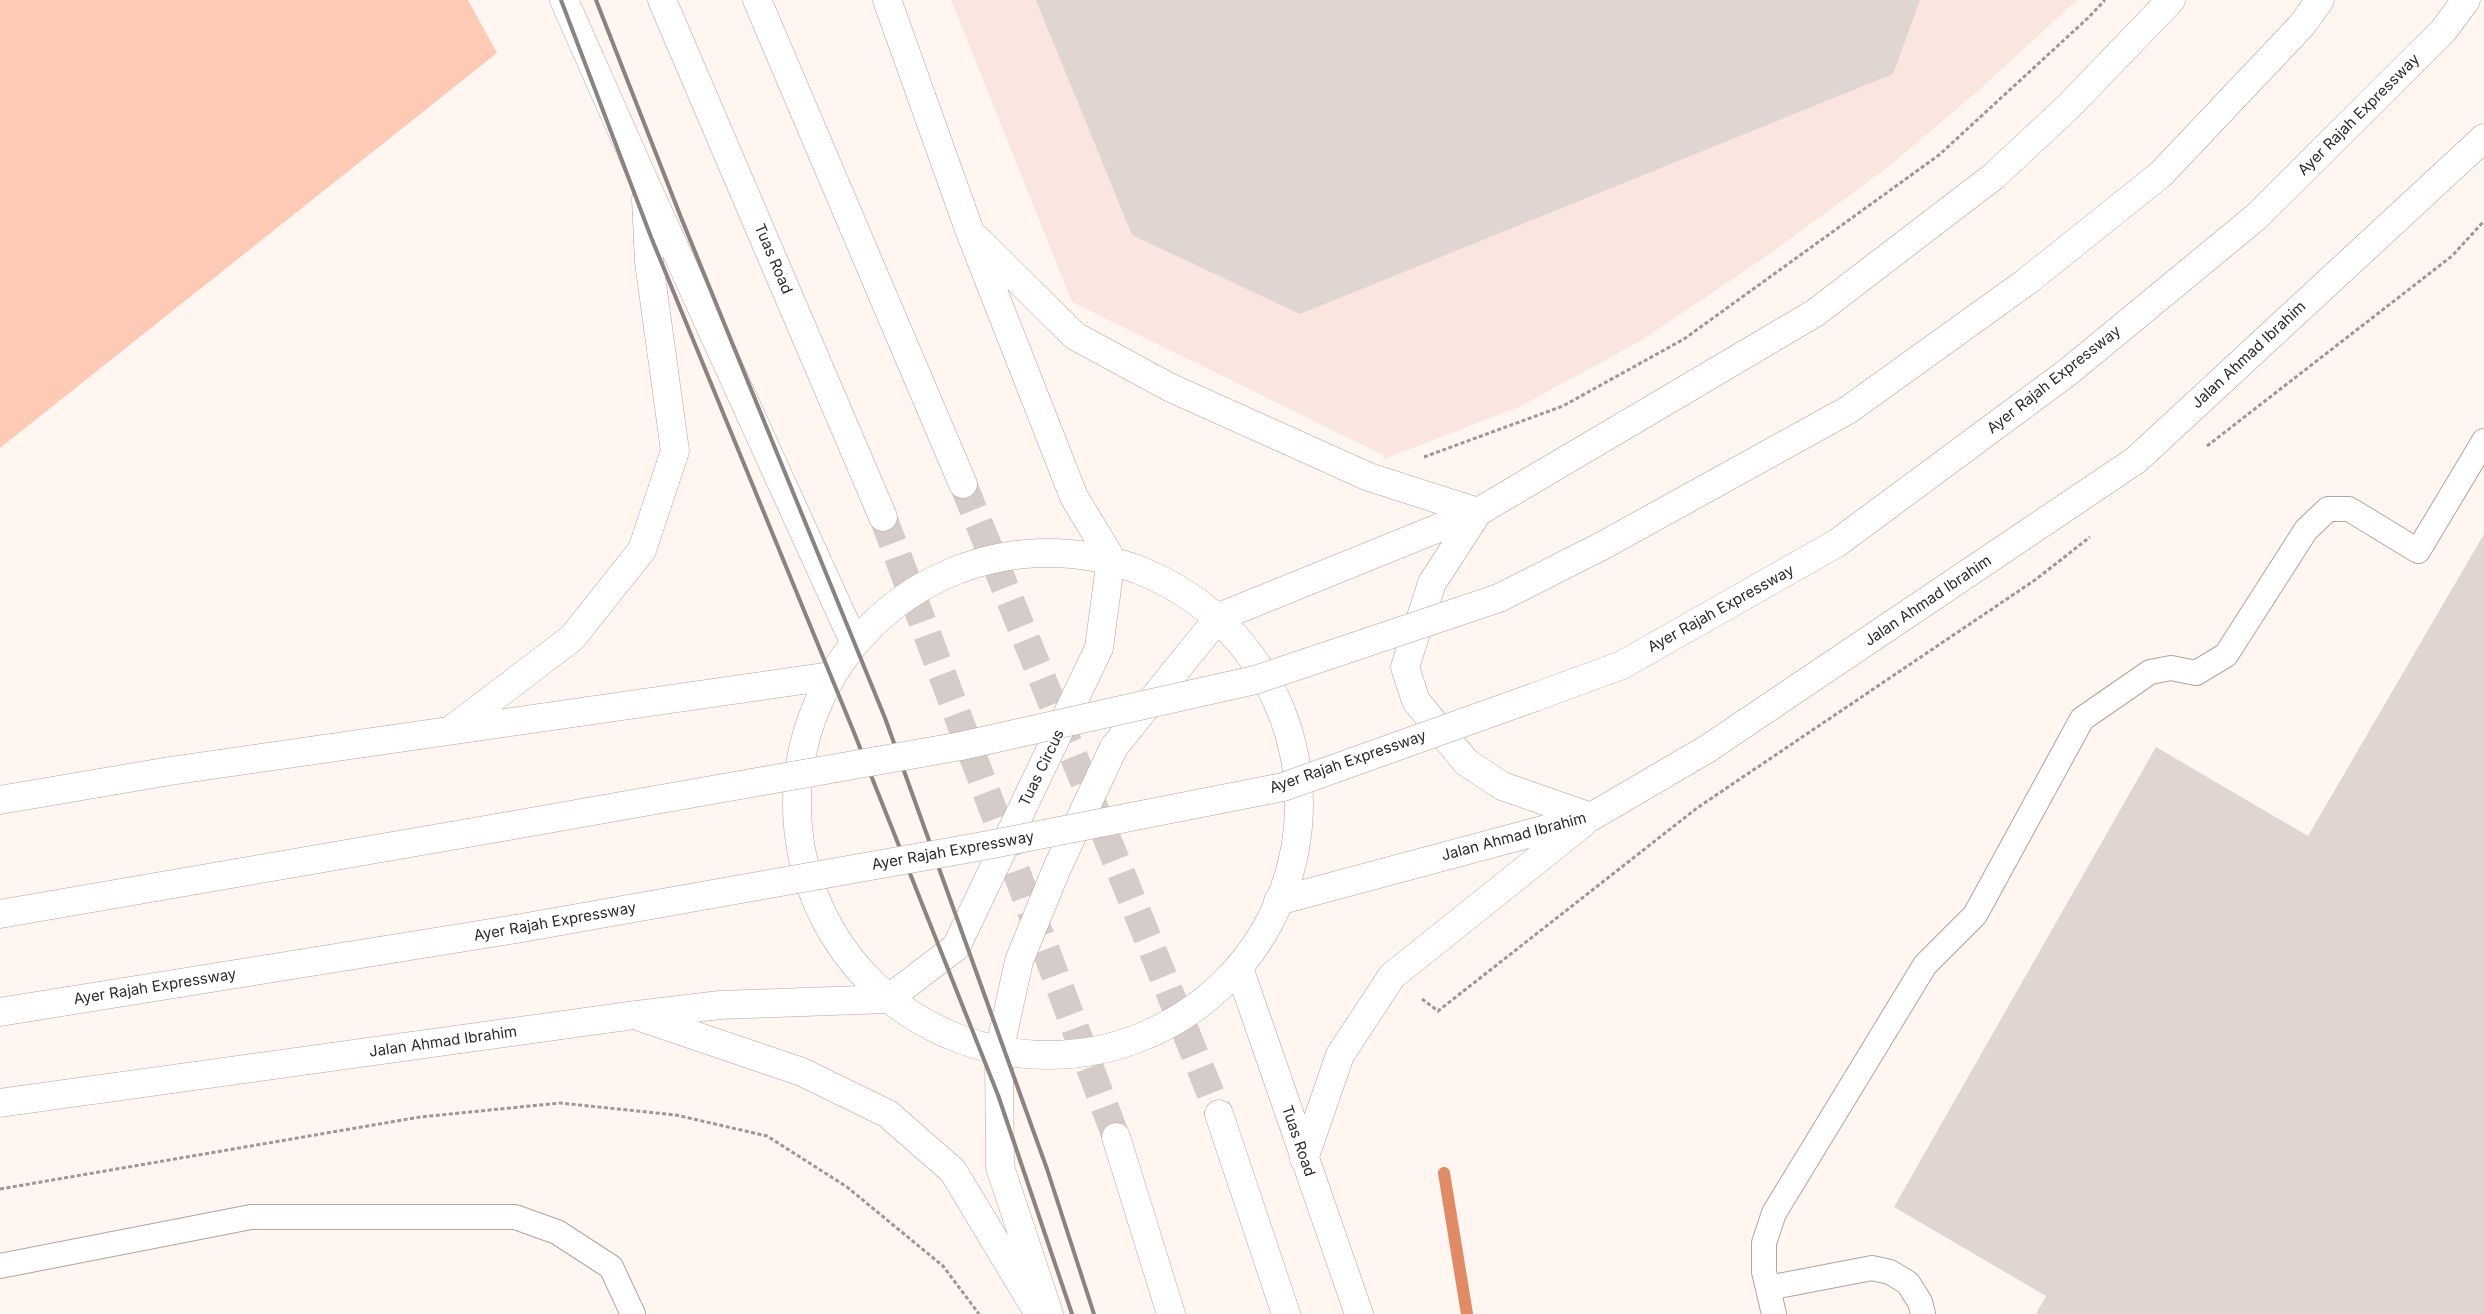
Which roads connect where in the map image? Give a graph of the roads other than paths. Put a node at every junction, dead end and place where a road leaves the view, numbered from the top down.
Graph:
1 (564, 0) edge
2 (662, 0) edge
3 (756, 0) edge
4 (888, 0) edge
5 (2171, 0) edge
6 (2320, 0) edge
7 (2466, 0) edge
8 (2484, 138) edge
9 (645, 183) junction
10 (970, 232) junction
11 (2484, 441) edge
12 (963, 484) tunnel mouth
13 (1478, 512) junction
14 (883, 517) tunnel mouth
15 (1111, 558) junction
16 (1220, 617) junction
17 (854, 642) junction
18 (831, 676) junction
19 (450, 730) junction
20 (0, 800) edge
21 (1591, 817) junction
22 (1278, 901) junction
23 (0, 914) edge
24 (1239, 968) junction
25 (888, 999) junction
26 (0, 1012) edge
27 (635, 1015) junction
28 (999, 1052) junction
29 (0, 1103) edge
30 (1219, 1114) tunnel mouth
31 (1116, 1137) tunnel mouth
32 (1304, 1159) junction
33 (0, 1266) edge
34 (1768, 1288) junction
35 (633, 1314) edge
36 (1037, 1314) edge
37 (1049, 1314) edge
38 (1172, 1314) edge
39 (1286, 1314) edge
40 (1359, 1314) edge
41 (1774, 1314) edge
42 (1923, 1314) edge

1 - 9 main road
2 - 14 main road, Tuas Road
3 - 12 main road
4 - 10 main road
5 - 13 main road
6 - 23 main road, bridge
7 - 26 main road, Ayer Rajah Expressway, bridge
8 - 21 main road, Jalan Ahmad Ibrahim
9 - 17 main road
9 - 19 main road
10 - 13 main road
10 - 15 main road
11 - 34 lane
13 - 16 main road
13 - 21 main road
15 - 16 main road
15 - 17 main road
15 - 25 main road, Tuas Circus
16 - 22 main road
16 - 28 main road
17 - 18 main road
18 - 19 main road
18 - 25 main road
19 - 20 main road
21 - 22 main road, Jalan Ahmad Ibrahim
21 - 32 main road
22 - 24 main road
24 - 28 main road
24 - 32 main road, Tuas Road
25 - 27 main road, Jalan Ahmad Ibrahim
25 - 28 main road
27 - 29 main road, Jalan Ahmad Ibrahim
27 - 36 main road
28 - 37 main road
30 - 39 main road
31 - 38 main road
32 - 40 main road, Tuas Road
33 - 35 lane
34 - 41 lane
34 - 42 lane

